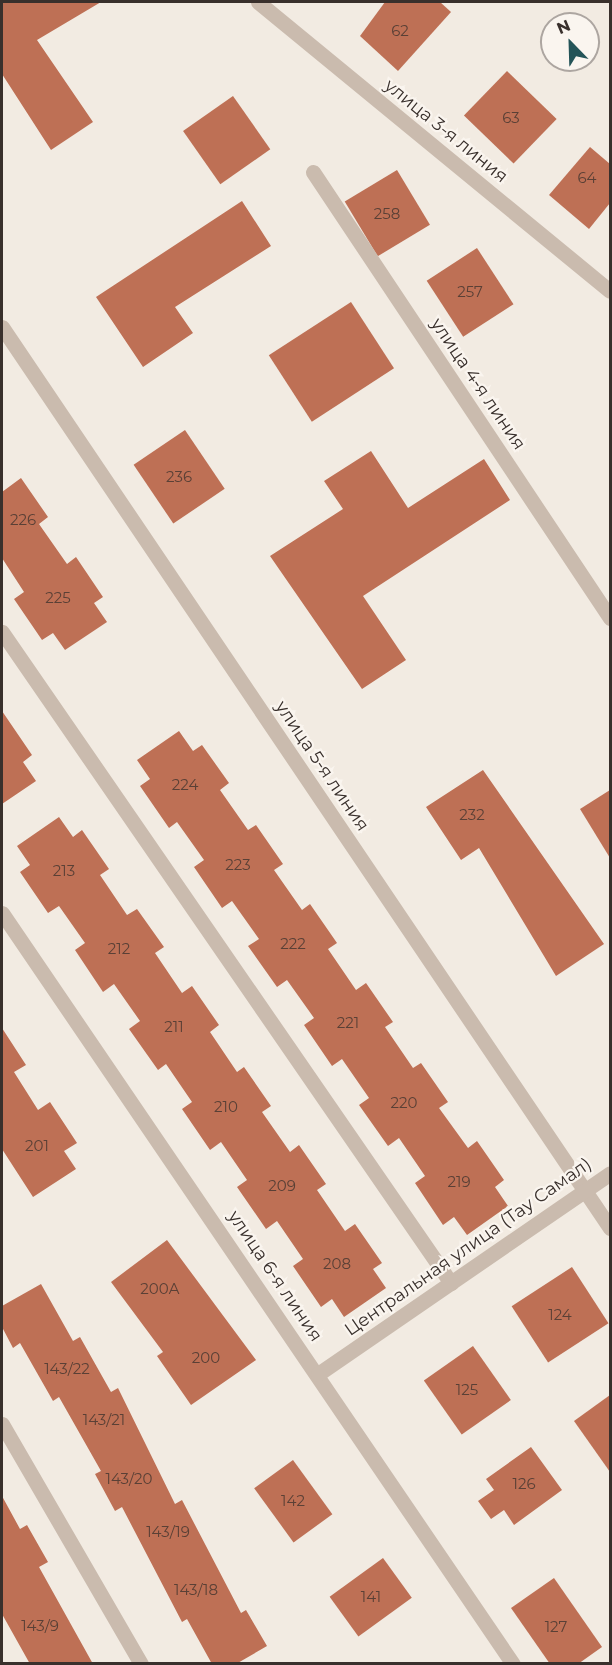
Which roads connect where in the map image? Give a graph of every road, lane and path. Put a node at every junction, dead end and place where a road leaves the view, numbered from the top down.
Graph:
1 (258, 2) edge
2 (313, 172) dead end
3 (610, 291) edge
4 (2, 327) edge
5 (610, 618) edge
6 (2, 632) edge
7 (2, 913) edge
8 (610, 1173) edge
9 (585, 1190) junction
10 (610, 1228) edge
11 (451, 1282) junction
12 (318, 1374) junction
13 (2, 1424) edge
14 (141, 1664) edge
15 (513, 1664) edge

1 - 3 street, улица 3-я линия
2 - 5 street, улица 4-я линия
4 - 9 street, улица 5-я линия
6 - 11 street
7 - 12 street, улица 6-я линия
8 - 9 street, Центральная улица (Тау Самал)
9 - 10 street, улица 5-я линия
9 - 11 street, Центральная улица (Тау Самал)
11 - 12 street, Центральная улица (Тау Самал)
12 - 15 street, улица 6-я линия
13 - 14 street

